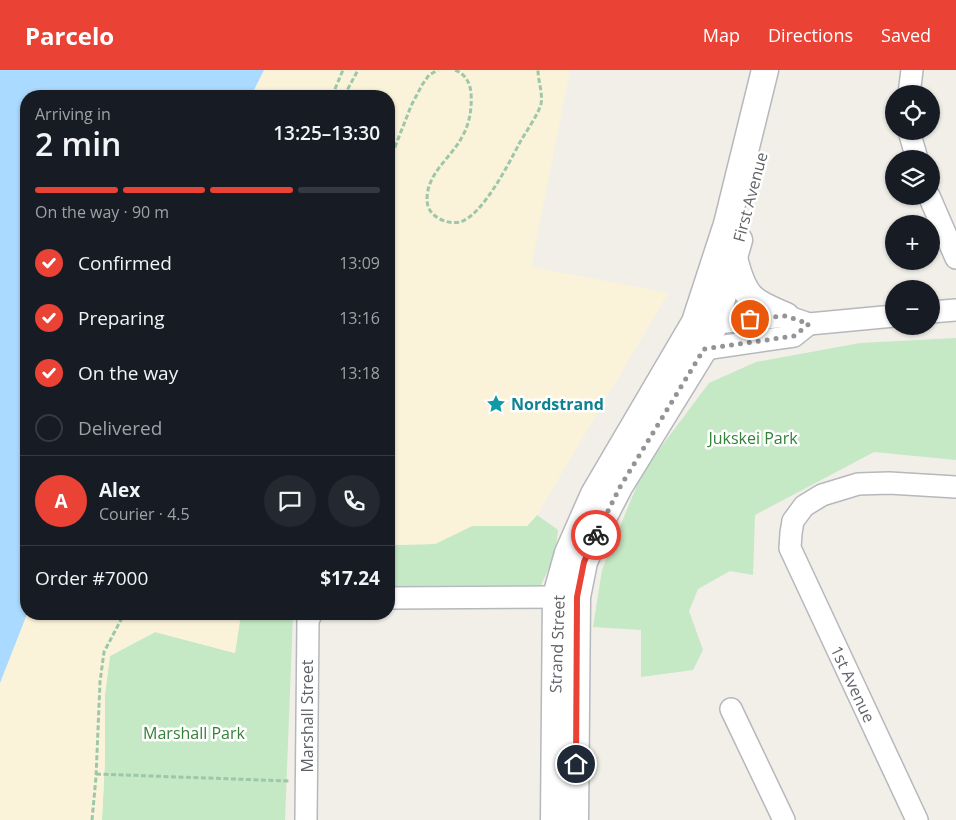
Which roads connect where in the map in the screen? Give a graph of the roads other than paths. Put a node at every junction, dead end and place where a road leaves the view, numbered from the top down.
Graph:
1 (765, 70) edge
2 (783, 70) edge
3 (912, 70) edge
4 (910, 85) edge
5 (933, 205) edge
6 (734, 258) junction
7 (956, 258) edge
8 (956, 310) edge
9 (940, 311) edge
10 (885, 316) edge
11 (797, 320) junction
12 (705, 322) junction
13 (693, 347) junction
14 (956, 488) edge
15 (566, 597) junction
16 (395, 598) edge
17 (308, 620) edge
18 (731, 709) dead end
19 (306, 820) edge
20 (554, 820) edge
21 (575, 820) edge
22 (784, 820) edge
23 (917, 820) edge

1 - 12 street, First Avenue
2 - 6 street, First Avenue
3 - 4 street
5 - 7 street
6 - 11 street
6 - 12 street, First Avenue
8 - 9 street
10 - 11 street
11 - 12 street
11 - 13 street
12 - 13 street, Strand Street
13 - 15 street, Strand Street
14 - 23 street, 1st Avenue
15 - 16 street
15 - 20 street, Strand Street
15 - 21 street, Strand Street
17 - 19 street, Marshall Street
18 - 22 street

